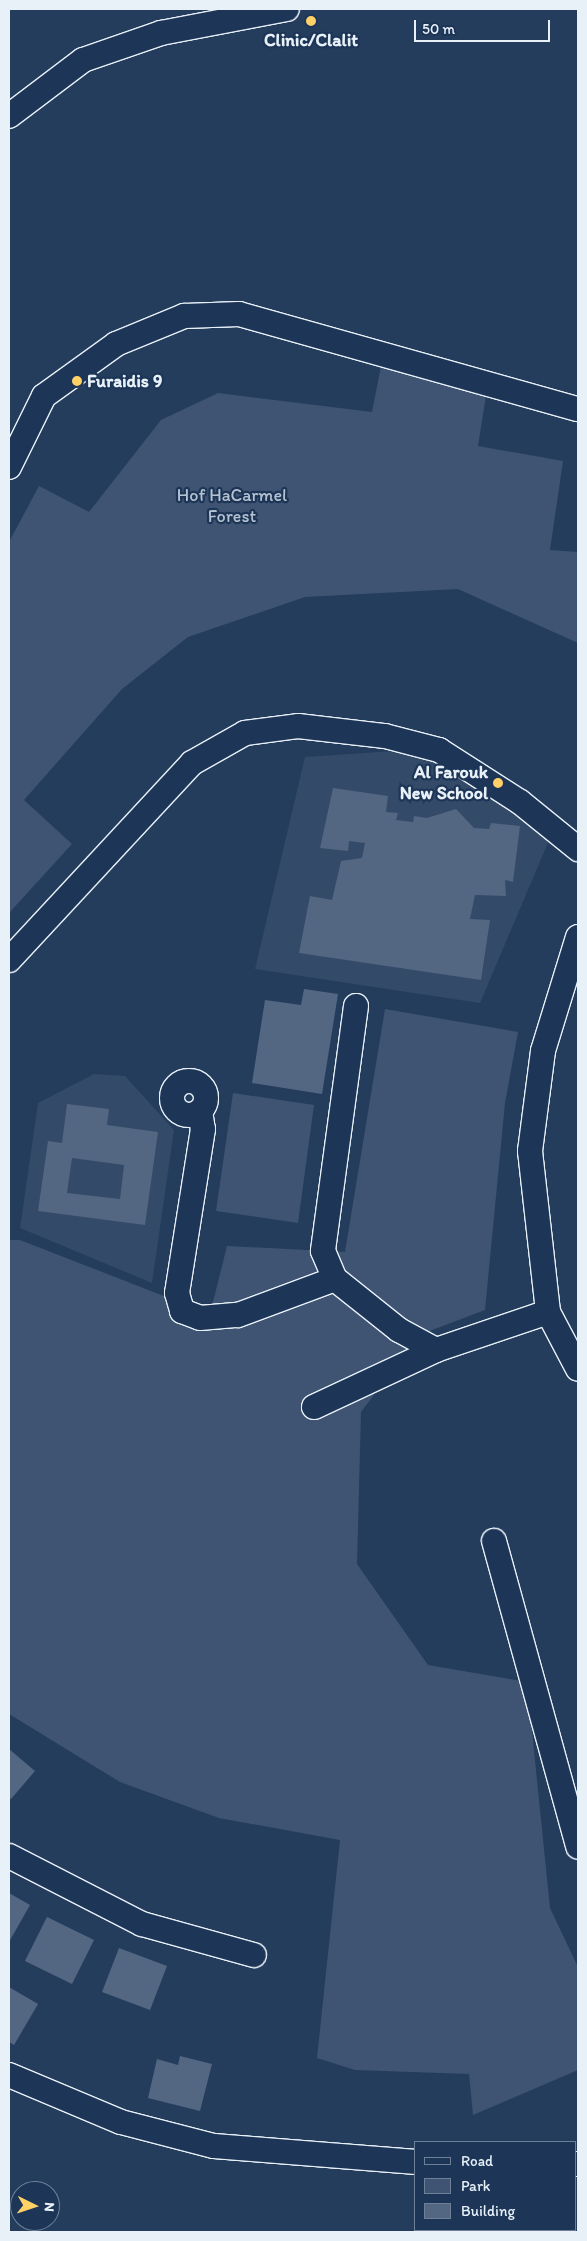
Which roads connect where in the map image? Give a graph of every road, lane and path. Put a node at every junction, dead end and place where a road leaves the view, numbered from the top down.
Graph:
1 (287, 9) edge
2 (9, 116) edge
3 (578, 409) edge
4 (9, 467) edge
5 (578, 849) edge
6 (578, 937) edge
7 (9, 960) edge
8 (356, 1006) dead end
9 (200, 1111) dead end
10 (335, 1279) junction
11 (548, 1312) junction
12 (436, 1350) junction
13 (578, 1369) edge
14 (314, 1407) dead end
15 (494, 1541) dead end
16 (578, 1847) edge
17 (9, 1856) edge
18 (254, 1956) dead end
19 (9, 2075) edge
20 (414, 2162) edge

1 - 2 street
3 - 4 street
5 - 7 street
6 - 11 street
8 - 10 street
9 - 10 street
10 - 12 street
11 - 12 street
11 - 13 street
12 - 14 street
15 - 16 street
17 - 18 street
19 - 20 street

